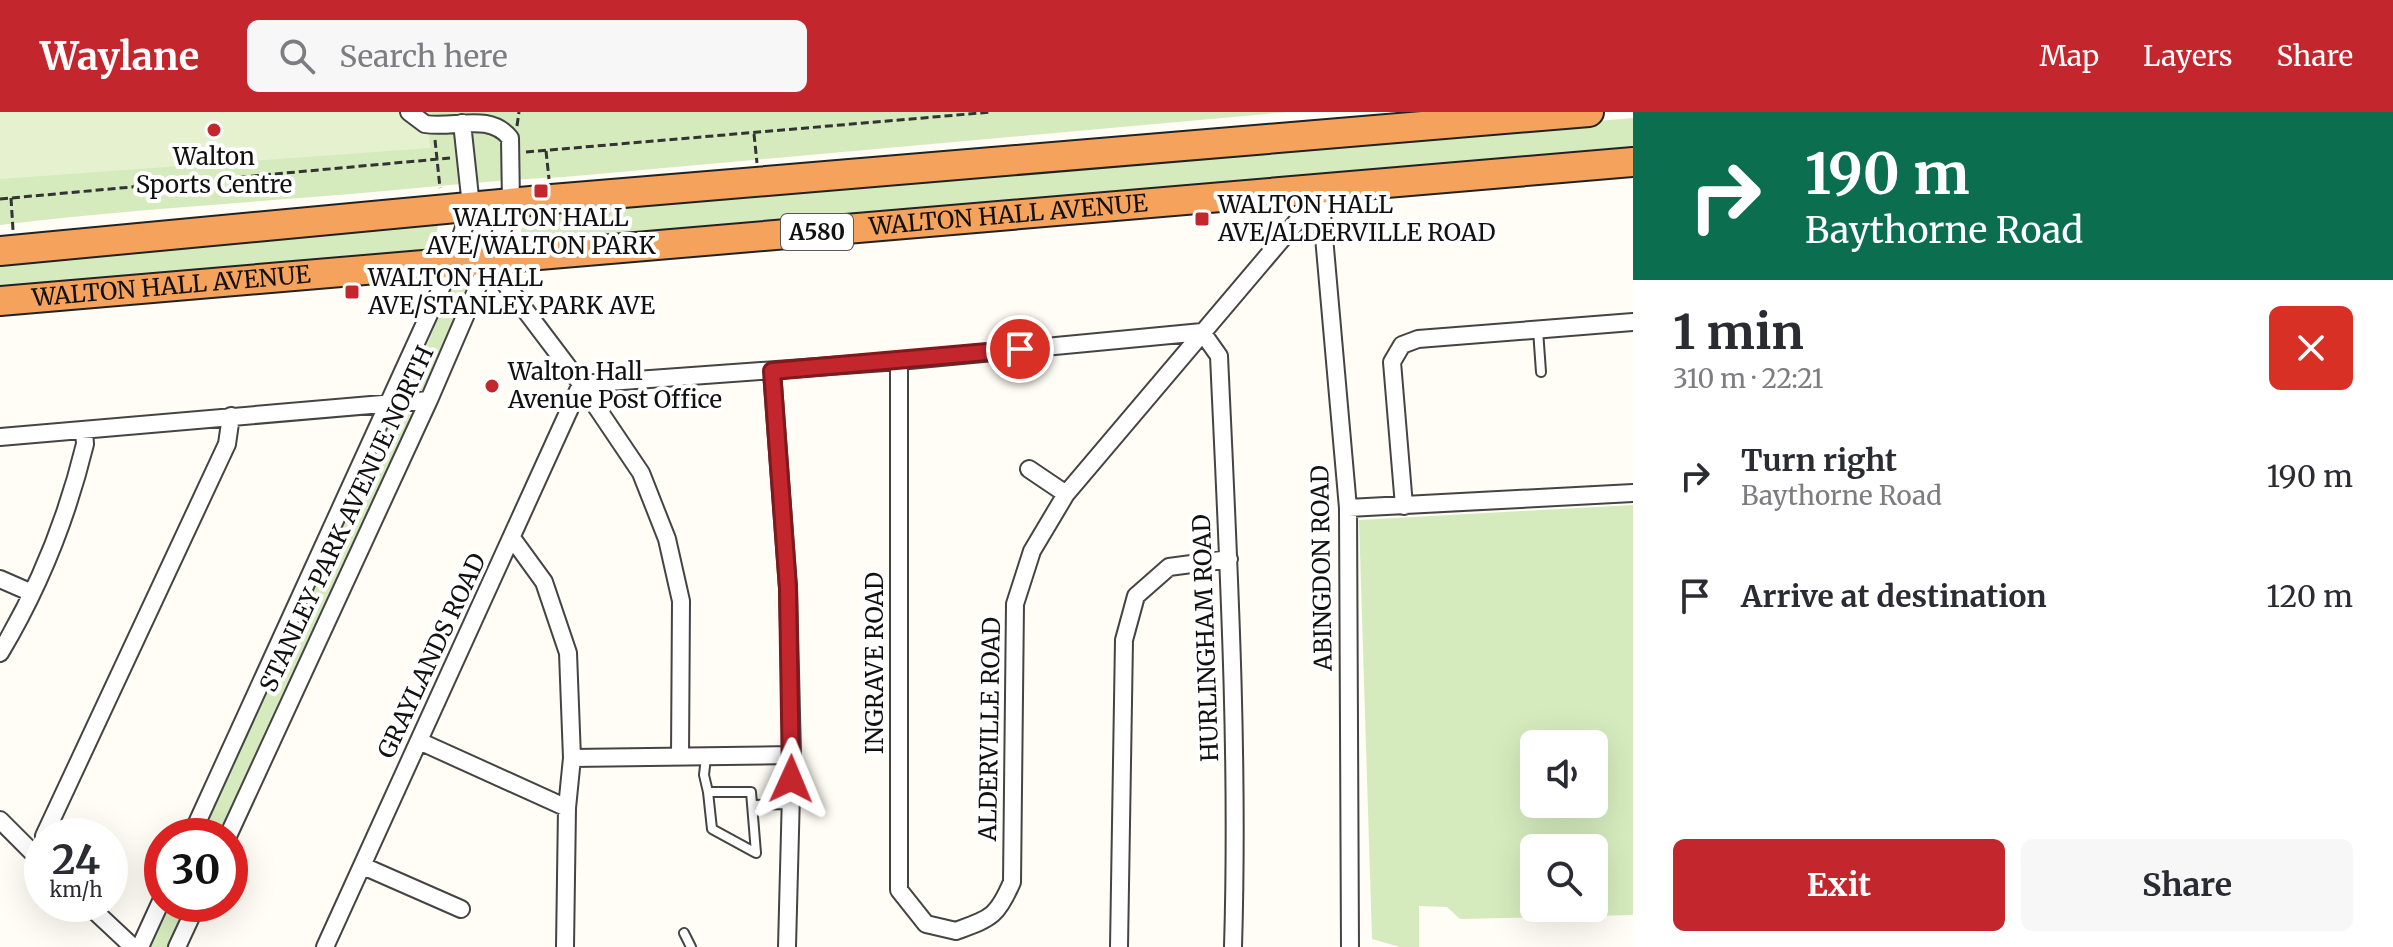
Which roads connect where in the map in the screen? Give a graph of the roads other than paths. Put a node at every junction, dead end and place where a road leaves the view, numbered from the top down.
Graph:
1 (409, 112) edge
2 (1589, 112) edge
3 (462, 123) junction
4 (1633, 162) edge
5 (1321, 201) junction
6 (511, 203) junction
7 (471, 206) junction
8 (7, 251) edge
9 (488, 261) junction
10 (452, 264) junction
11 (0, 301) edge
12 (1633, 322) edge
13 (1538, 329) junction
14 (1202, 332) junction
15 (899, 361) junction
16 (772, 371) junction
17 (1541, 372) dead end
18 (581, 384) junction
19 (429, 400) junction
20 (388, 404) junction
21 (231, 416) junction
22 (84, 430) junction
23 (0, 437) edge
24 (1029, 469) dead end
25 (1633, 493) edge
26 (1066, 494) junction
27 (1404, 506) junction
28 (1348, 508) junction
29 (512, 538) junction
30 (1229, 559) junction
31 (0, 579) edge
32 (32, 593) junction
33 (0, 653) edge
34 (419, 741) junction
35 (792, 755) junction
36 (706, 756) junction
37 (680, 757) junction
38 (572, 758) junction
39 (708, 792) junction
40 (790, 804) junction
41 (752, 805) junction
42 (567, 808) junction
43 (55, 818) edge
44 (199, 818) edge
45 (236, 818) edge
46 (0, 820) edge
47 (24, 836) edge
48 (363, 866) junction
49 (461, 909) dead end
50 (106, 922) edge
51 (151, 922) edge
52 (189, 922) edge
53 (684, 933) dead end
54 (956, 939) edge
55 (133, 947) edge
56 (140, 947) edge
57 (177, 947) edge
58 (325, 947) edge
59 (565, 947) edge
60 (691, 947) edge
61 (787, 947) edge
62 (1119, 947) edge
63 (1233, 947) edge
64 (1350, 947) edge

1 - 3 street
2 - 6 highway, WALTON HALL AVENUE / A580
3 - 6 street, STANLEY PARK AVENUE NORTH
3 - 7 street, STANLEY PARK AVENUE NORTH
4 - 5 highway, WALTON HALL AVENUE / A580
5 - 9 highway, WALTON HALL AVENUE / A580
5 - 14 street, ALDERVILLE ROAD
5 - 28 street, ABINGDON ROAD
6 - 7 highway, WALTON HALL AVENUE / A580
6 - 9 street, STANLEY PARK AVENUE NORTH
7 - 8 highway, WALTON HALL AVENUE / A580
7 - 10 street, STANLEY PARK AVENUE NORTH
9 - 10 highway, WALTON HALL AVENUE / A580
9 - 18 street
9 - 19 street, STANLEY PARK AVENUE NORTH
10 - 11 highway, WALTON HALL AVENUE / A580
10 - 20 street, STANLEY PARK AVENUE NORTH
12 - 13 street
13 - 17 lane
13 - 27 street
14 - 15 street
14 - 26 street, ALDERVILLE ROAD
14 - 30 street, HURLINGHAM ROAD
15 - 16 street
15 - 54 street, INGRAVE ROAD
16 - 18 street
16 - 35 street
18 - 29 street, GRAYLANDS ROAD
18 - 37 street
19 - 20 street
19 - 45 street, STANLEY PARK AVENUE NORTH
20 - 21 street
20 - 44 street, STANLEY PARK AVENUE NORTH
21 - 22 street
21 - 43 street
22 - 23 street
22 - 32 street
24 - 26 street
25 - 27 street
26 - 54 street, ALDERVILLE ROAD
27 - 28 street
28 - 64 street, ABINGDON ROAD
29 - 34 street, GRAYLANDS ROAD
29 - 38 street
30 - 62 street
30 - 63 street, HURLINGHAM ROAD
31 - 32 street
32 - 33 street
34 - 42 street
34 - 48 street, GRAYLANDS ROAD
35 - 36 street
35 - 40 street
36 - 37 street
36 - 39 lane
37 - 38 street
38 - 42 street
39 - 41 lane
39 - 41 lane
40 - 41 lane
40 - 61 street
42 - 59 street
46 - 47 street
48 - 49 street
48 - 58 street, GRAYLANDS ROAD
50 - 55 street
51 - 56 street
52 - 57 street
53 - 60 lane

